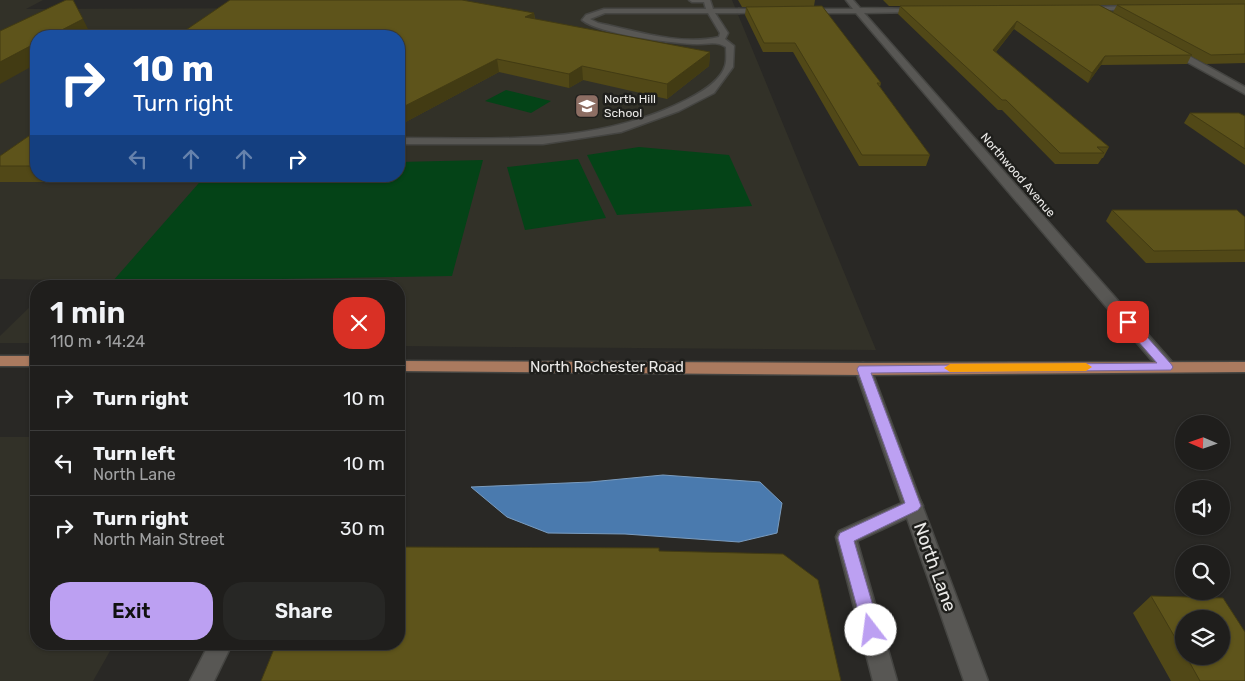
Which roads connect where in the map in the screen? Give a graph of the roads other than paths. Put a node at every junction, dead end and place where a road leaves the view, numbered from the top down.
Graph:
1 (692, 0) edge
2 (707, 0) edge
3 (849, 0) edge
4 (1082, 0) edge
5 (1097, 8) junction
6 (1140, 8) edge
7 (1079, 9) edge
8 (924, 10) edge
9 (710, 11) junction
10 (776, 11) edge
11 (795, 11) edge
12 (858, 11) junction
13 (1117, 20) edge
14 (719, 39) junction
15 (1168, 48) edge
16 (1245, 91) edge
17 (405, 141) edge
18 (0, 361) edge
19 (30, 361) edge
20 (1167, 367) junction
21 (1245, 367) edge
22 (405, 368) edge
23 (863, 369) junction
24 (913, 506) junction
25 (219, 650) edge
26 (202, 681) edge
27 (885, 681) edge
28 (976, 681) edge

1 - 2 street
2 - 9 street
3 - 12 street, Northwood Avenue
4 - 5 street
5 - 6 street
5 - 7 street
5 - 13 street
8 - 12 street
9 - 10 street
9 - 14 street
9 - 14 street
11 - 12 street
12 - 20 street, Northwood Avenue
14 - 17 street
15 - 16 street
18 - 19 main road
20 - 21 main road, North Rochester Road
20 - 23 main road, North Rochester Road
22 - 23 main road, North Rochester Road
23 - 24 street, North Lane
24 - 27 street
24 - 28 street, North Lane
25 - 26 street

